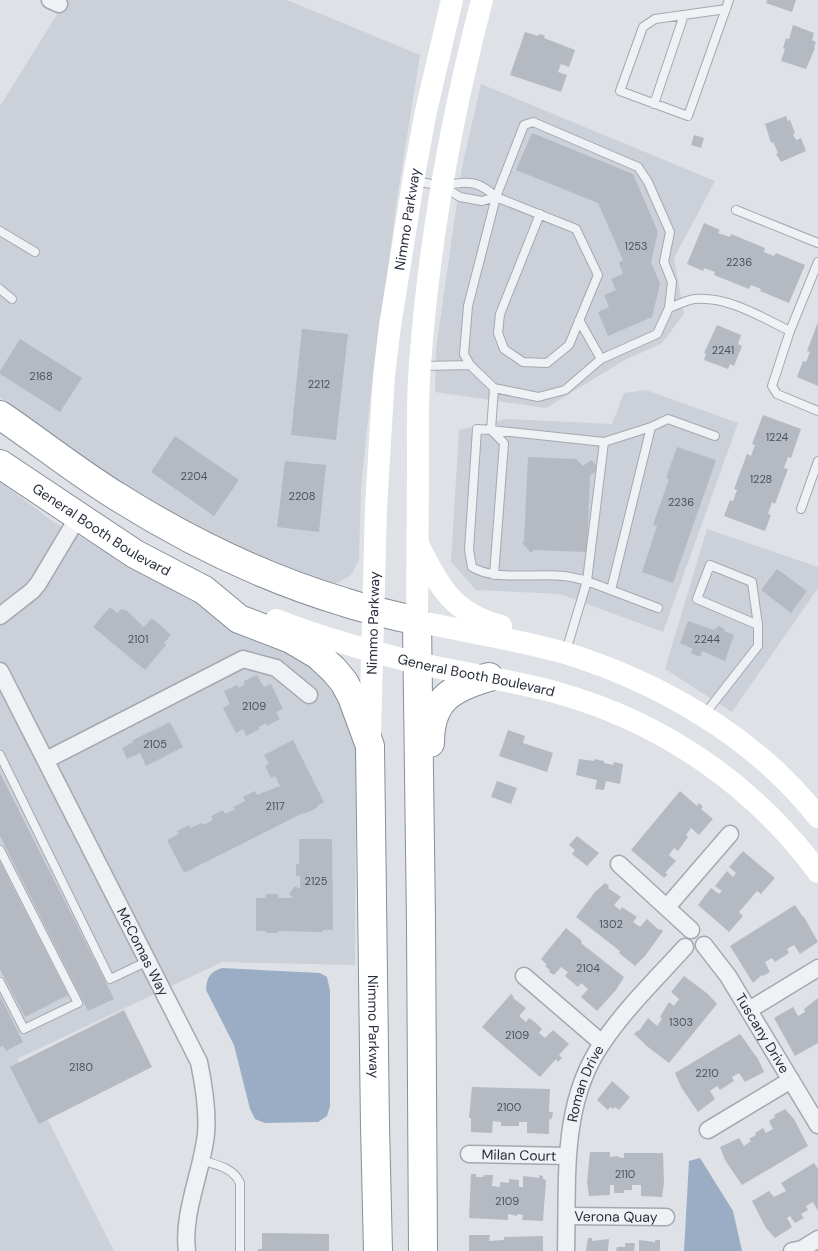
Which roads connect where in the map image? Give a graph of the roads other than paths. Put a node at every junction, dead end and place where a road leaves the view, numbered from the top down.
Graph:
1 (452, 0) edge
2 (482, 0) edge
3 (729, 0) edge
4 (726, 9) junction
5 (684, 15) junction
6 (654, 104) junction
7 (413, 181) junction
8 (442, 186) junction
9 (496, 197) junction
10 (736, 210) dead end
11 (540, 214) junction
12 (0, 231) edge
13 (818, 243) edge
14 (35, 252) dead end
15 (818, 262) edge
16 (0, 289) edge
17 (12, 300) dead end
18 (669, 308) junction
19 (579, 320) junction
20 (790, 331) junction
21 (601, 359) junction
22 (470, 365) junction
23 (420, 366) junction
24 (494, 388) junction
25 (818, 411) edge
26 (0, 415) edge
27 (651, 427) junction
28 (490, 430) junction
29 (715, 436) dead end
30 (604, 442) junction
31 (818, 461) edge
32 (0, 464) edge
33 (801, 509) dead end
34 (78, 517) junction
35 (417, 541) junction
36 (494, 574) junction
37 (587, 581) junction
38 (204, 590) junction
39 (611, 590) junction
40 (658, 608) dead end
41 (373, 610) junction
42 (0, 616) edge
43 (417, 621) junction
44 (758, 625) junction
45 (567, 647) junction
46 (372, 651) junction
47 (418, 663) junction
48 (0, 671) edge
49 (489, 678) junction
50 (309, 695) dead end
51 (703, 717) junction
52 (370, 746) junction
53 (0, 755) edge
54 (46, 760) junction
55 (818, 818) edge
56 (730, 834) dead end
57 (0, 850) edge
58 (619, 864) dead end
59 (818, 872) edge
60 (667, 907) junction
61 (421, 923) junction
62 (691, 930) junction
63 (704, 945) junction
64 (685, 947) junction
65 (148, 961) junction
66 (818, 968) edge
67 (524, 976) dead end
68 (0, 982) edge
69 (749, 1010) junction
70 (602, 1043) junction
71 (791, 1080) junction
72 (818, 1125) edge
73 (708, 1130) dead end
74 (469, 1154) dead end
75 (568, 1156) junction
76 (201, 1160) junction
77 (567, 1216) junction
78 (666, 1217) dead end
79 (818, 1240) edge
80 (187, 1251) edge
81 (240, 1251) edge
82 (378, 1251) edge
83 (423, 1251) edge
84 (566, 1251) edge
85 (792, 1251) edge

1 - 7 main road, Nimmo Parkway
2 - 8 main road
3 - 4 lane
4 - 5 lane
4 - 6 lane
5 - 6 lane
5 - 6 lane
7 - 8 lane
7 - 41 main road, Nimmo Parkway
8 - 9 lane
8 - 9 lane
8 - 23 main road
9 - 11 lane
9 - 18 lane
9 - 22 lane
10 - 13 lane
11 - 19 lane
11 - 19 lane
12 - 14 lane
15 - 20 lane
16 - 17 lane
18 - 20 lane
18 - 21 lane
19 - 21 lane
20 - 25 lane
21 - 24 lane
22 - 23 lane
22 - 24 lane
23 - 35 main road
24 - 28 lane
26 - 41 highway
27 - 29 lane
27 - 30 lane
27 - 39 lane
28 - 30 lane
28 - 36 lane
28 - 36 lane
30 - 37 lane
31 - 33 lane
32 - 34 highway, General Booth Boulevard
34 - 38 highway, General Booth Boulevard
34 - 42 street
35 - 43 main road
35 - 45 main road
36 - 37 lane
37 - 39 lane
37 - 45 lane
38 - 46 main road, General Booth Boulevard
38 - 52 highway
39 - 40 lane
41 - 43 highway
41 - 46 main road, Nimmo Parkway
43 - 45 main road
43 - 47 highway
44 - 44 lane
44 - 51 lane
45 - 51 main road
46 - 47 main road, General Booth Boulevard
46 - 52 main road, Nimmo Parkway
47 - 49 main road, General Booth Boulevard
47 - 61 highway
48 - 54 street, McComas Way
49 - 59 main road, General Booth Boulevard
49 - 61 highway
50 - 54 street
51 - 55 main road
52 - 82 highway, Nimmo Parkway
53 - 65 lane
54 - 65 street, McComas Way
56 - 60 street
57 - 68 lane
58 - 60 street
60 - 62 street
61 - 83 highway
62 - 63 street
62 - 64 street
63 - 64 street
63 - 69 street, Tuscany Drive
64 - 70 street, Roman Drive
65 - 76 street, McComas Way
66 - 69 street
67 - 70 street
69 - 71 street, Tuscany Drive
70 - 75 street, Roman Drive
71 - 72 street, Tuscany Drive
71 - 73 street
74 - 75 street, Milan Court
75 - 77 street, Roman Drive
76 - 80 street, McComas Way
76 - 81 lane
77 - 78 street, Verona Quay
77 - 84 street, Roman Drive
79 - 85 street

